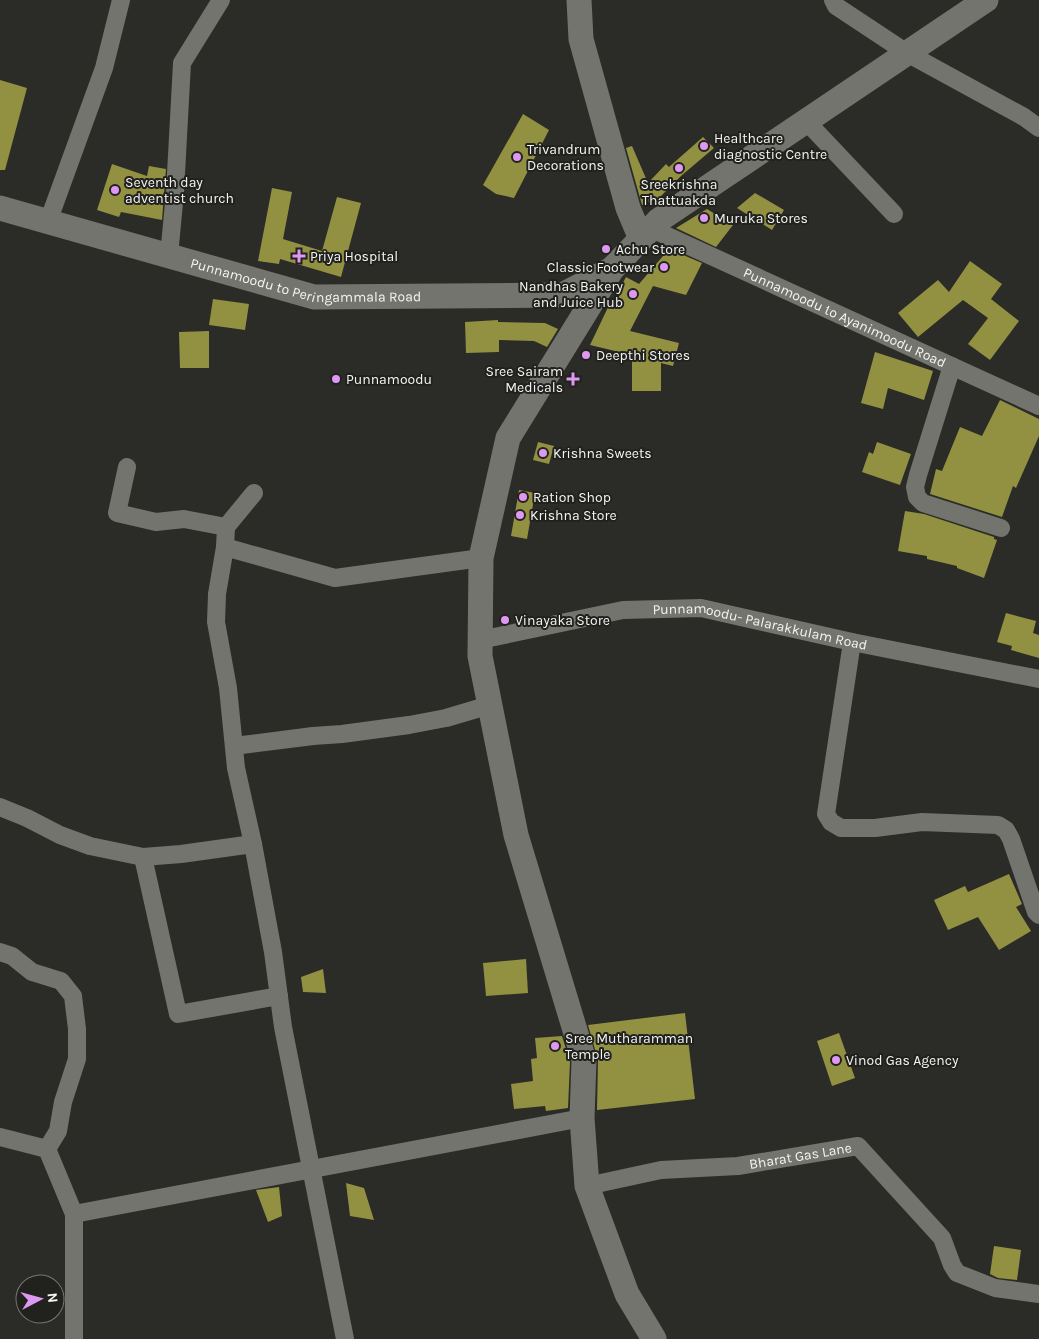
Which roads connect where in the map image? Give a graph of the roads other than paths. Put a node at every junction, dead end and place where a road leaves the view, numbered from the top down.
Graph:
1 (121, 0) edge
2 (221, 0) edge
3 (579, 0) edge
4 (834, 0) edge
5 (986, 0) edge
6 (907, 53) junction
7 (806, 122) junction
8 (1039, 128) edge
9 (0, 208) edge
10 (894, 214) dead end
11 (48, 222) junction
12 (646, 234) junction
13 (168, 256) junction
14 (612, 269) junction
15 (952, 366) junction
16 (1039, 406) edge
17 (127, 467) dead end
18 (254, 493) dead end
19 (226, 527) junction
20 (1001, 528) dead end
21 (225, 547) junction
22 (481, 558) junction
23 (480, 640) junction
24 (852, 642) junction
25 (1039, 679) edge
26 (490, 705) junction
27 (234, 746) junction
28 (0, 808) edge
29 (253, 844) junction
30 (143, 857) junction
31 (1039, 915) edge
32 (0, 952) edge
33 (279, 996) junction
34 (582, 1118) junction
35 (0, 1137) edge
36 (47, 1149) junction
37 (311, 1170) junction
38 (587, 1186) junction
39 (74, 1214) junction
40 (1039, 1294) edge
41 (74, 1339) edge
42 (345, 1339) edge
43 (654, 1339) edge

1 - 11 street
2 - 13 street
3 - 12 main road
4 - 6 street
5 - 6 main road
6 - 7 main road
6 - 8 street
7 - 10 street
7 - 12 main road
9 - 11 main road, Punnamoodu to Peringammala Road
11 - 13 main road, Punnamoodu to Peringammala Road
12 - 14 main road
12 - 15 street, Punnamoodu to Ayanimoodu Road
13 - 14 main road, Punnamoodu to Peringammala Road
14 - 22 main road
15 - 16 street, Punnamoodu to Ayanimoodu Road
15 - 20 street
17 - 19 street
18 - 19 street
19 - 21 street
21 - 22 street
21 - 27 street
22 - 23 main road
23 - 24 street, Punnamoodu- Palarakkulam Road
23 - 26 main road
24 - 25 street, Punnamoodu- Palarakkulam Road
24 - 31 street
26 - 27 street
26 - 34 main road
27 - 29 street
28 - 30 street
29 - 30 street
29 - 33 street
30 - 33 street
32 - 36 street
33 - 37 street
34 - 37 street
34 - 38 main road
35 - 36 street
36 - 39 street
37 - 39 street
37 - 42 street
38 - 40 street, Bharat Gas Lane
38 - 43 main road
39 - 41 street

